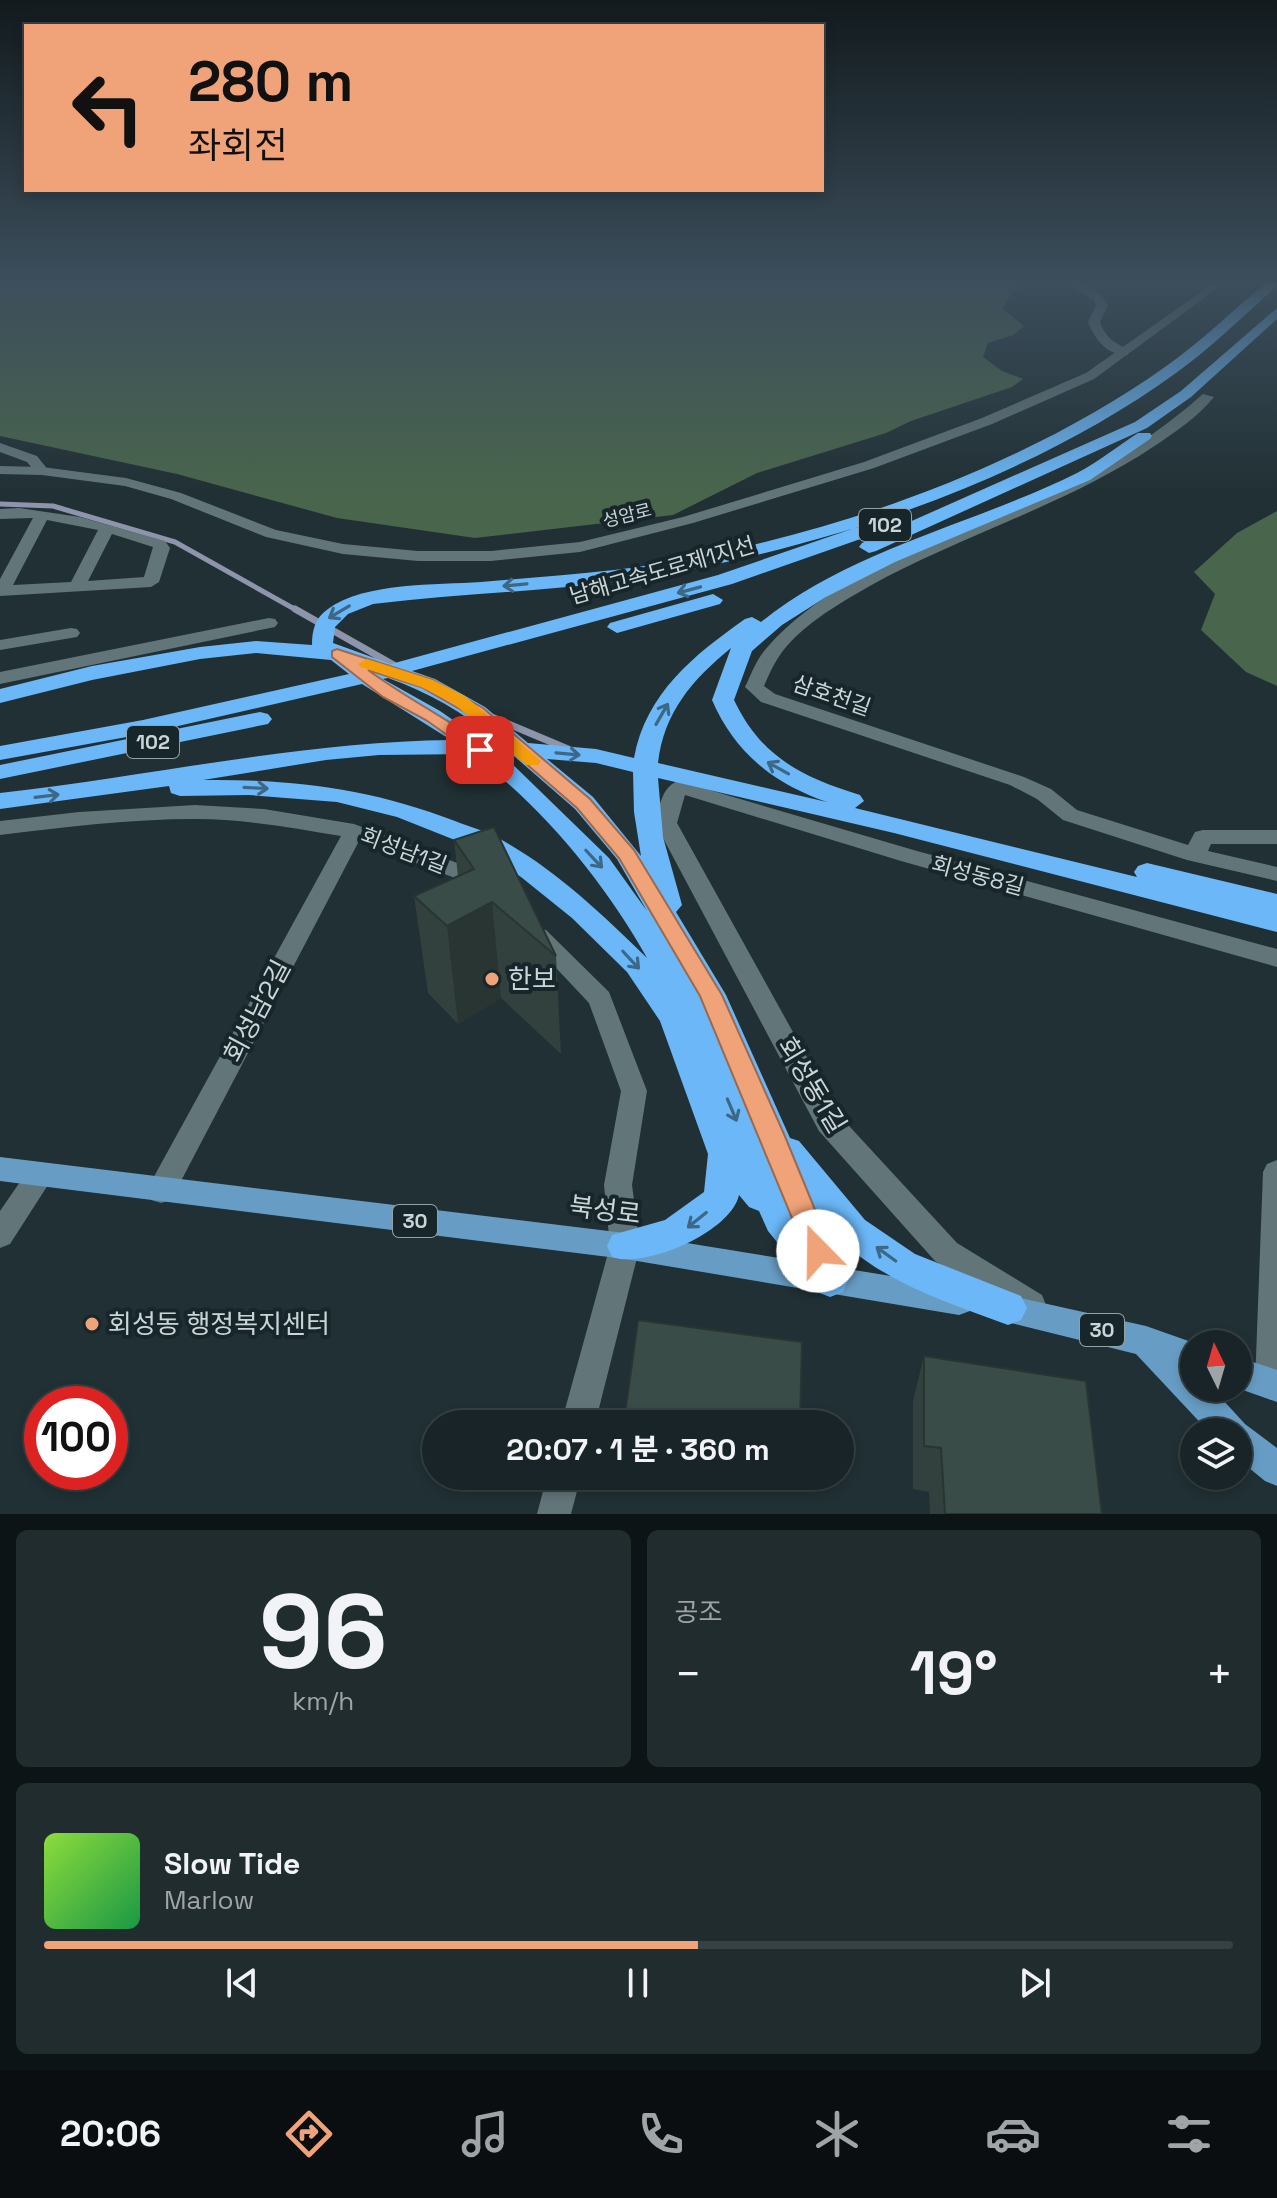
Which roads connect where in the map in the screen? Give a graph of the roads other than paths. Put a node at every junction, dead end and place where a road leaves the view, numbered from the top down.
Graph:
1 (1123, 353) edge
2 (1191, 353) edge
3 (1206, 353) edge
4 (1232, 353) edge
5 (1246, 353) edge
6 (1208, 397) dead end
7 (1141, 425) junction
8 (0, 447) edge
9 (0, 470) edge
10 (42, 471) junction
11 (0, 514) edge
12 (42, 515) junction
13 (106, 530) junction
14 (77, 587) junction
15 (1, 591) edge
16 (269, 623) dead end
17 (71, 633) dead end
18 (0, 645) edge
19 (329, 646) junction
20 (0, 678) edge
21 (0, 696) edge
22 (296, 703) junction
23 (0, 753) edge
24 (0, 772) edge
25 (679, 787) joint
26 (94, 790) junction
27 (0, 801) edge
28 (0, 828) edge
29 (354, 831) junction
30 (1277, 837) edge
31 (1195, 855) junction
32 (1277, 874) edge
33 (493, 891) edge
34 (1277, 903) edge
35 (1277, 922) edge
36 (526, 924) edge
37 (684, 949) junction
38 (1277, 958) edge
39 (772, 1134) junction
40 (725, 1154) junction
41 (0, 1169) edge
42 (1277, 1172) edge
43 (41, 1174) junction
44 (161, 1191) junction
45 (780, 1220) junction
46 (0, 1235) edge
47 (625, 1246) junction
48 (830, 1280) junction
49 (1008, 1308) junction
50 (1051, 1318) junction
51 (1146, 1341) junction
52 (1180, 1353) edge
53 (1252, 1378) edge
54 (1274, 1385) edge
55 (582, 1410) edge
56 (1219, 1418) edge
57 (1252, 1449) edge
58 (1277, 1469) edge
59 (560, 1490) edge
60 (554, 1514) edge

1 - 10 street, 성암로
2 -> 19 highway
3 -> 22 highway, 남해고속도로제1지선 / 102
4 - 7 highway, 남해고속도로제1지선 / 102
34 -> 5 highway
6 - 31 street, 삼호천길
7 - 22 highway, 남해고속도로제1지선 / 102
37 -> 7 highway
8 - 10 street
9 - 10 street, 성암로
11 - 12 street
12 - 13 street
12 - 15 street
13 - 14 street
13 - 14 street
14 - 15 street
16 - 20 street
17 - 18 street
19 - 21 highway
19 - 37 highway
19 -> 45 highway
22 - 23 highway, 남해고속도로제1지선 / 102
22 - 24 highway, 남해고속도로제1지선 / 102
25 - 38 street, 회성동8길
25 - 50 street, 회성동1길
27 -> 26 highway
26 -> 35 highway
26 -> 40 highway
28 - 29 street, 회성남1길
29 - 33 street, 회성남1길
29 - 44 street, 회성남2길
30 - 31 street
31 - 32 street, 삼호천길
36 - 47 street
37 - 39 highway
39 - 48 highway
49 -> 39 highway
40 - 45 highway
40 -> 47 highway
41 - 43 main road, 북성로 / 30
42 - 54 street
43 - 44 main road, 북성로 / 30
43 - 46 street
44 - 47 main road, 북성로 / 30
45 - 48 highway
47 - 48 main road, 북성로 / 30
47 - 55 street
48 - 49 main road, 북성로 / 30
49 - 50 main road, 북성로 / 30
50 - 51 main road, 북성로 / 30
51 - 52 main road, 북성로 / 30
51 - 56 main road
53 - 54 main road
57 - 58 main road
59 - 60 street

